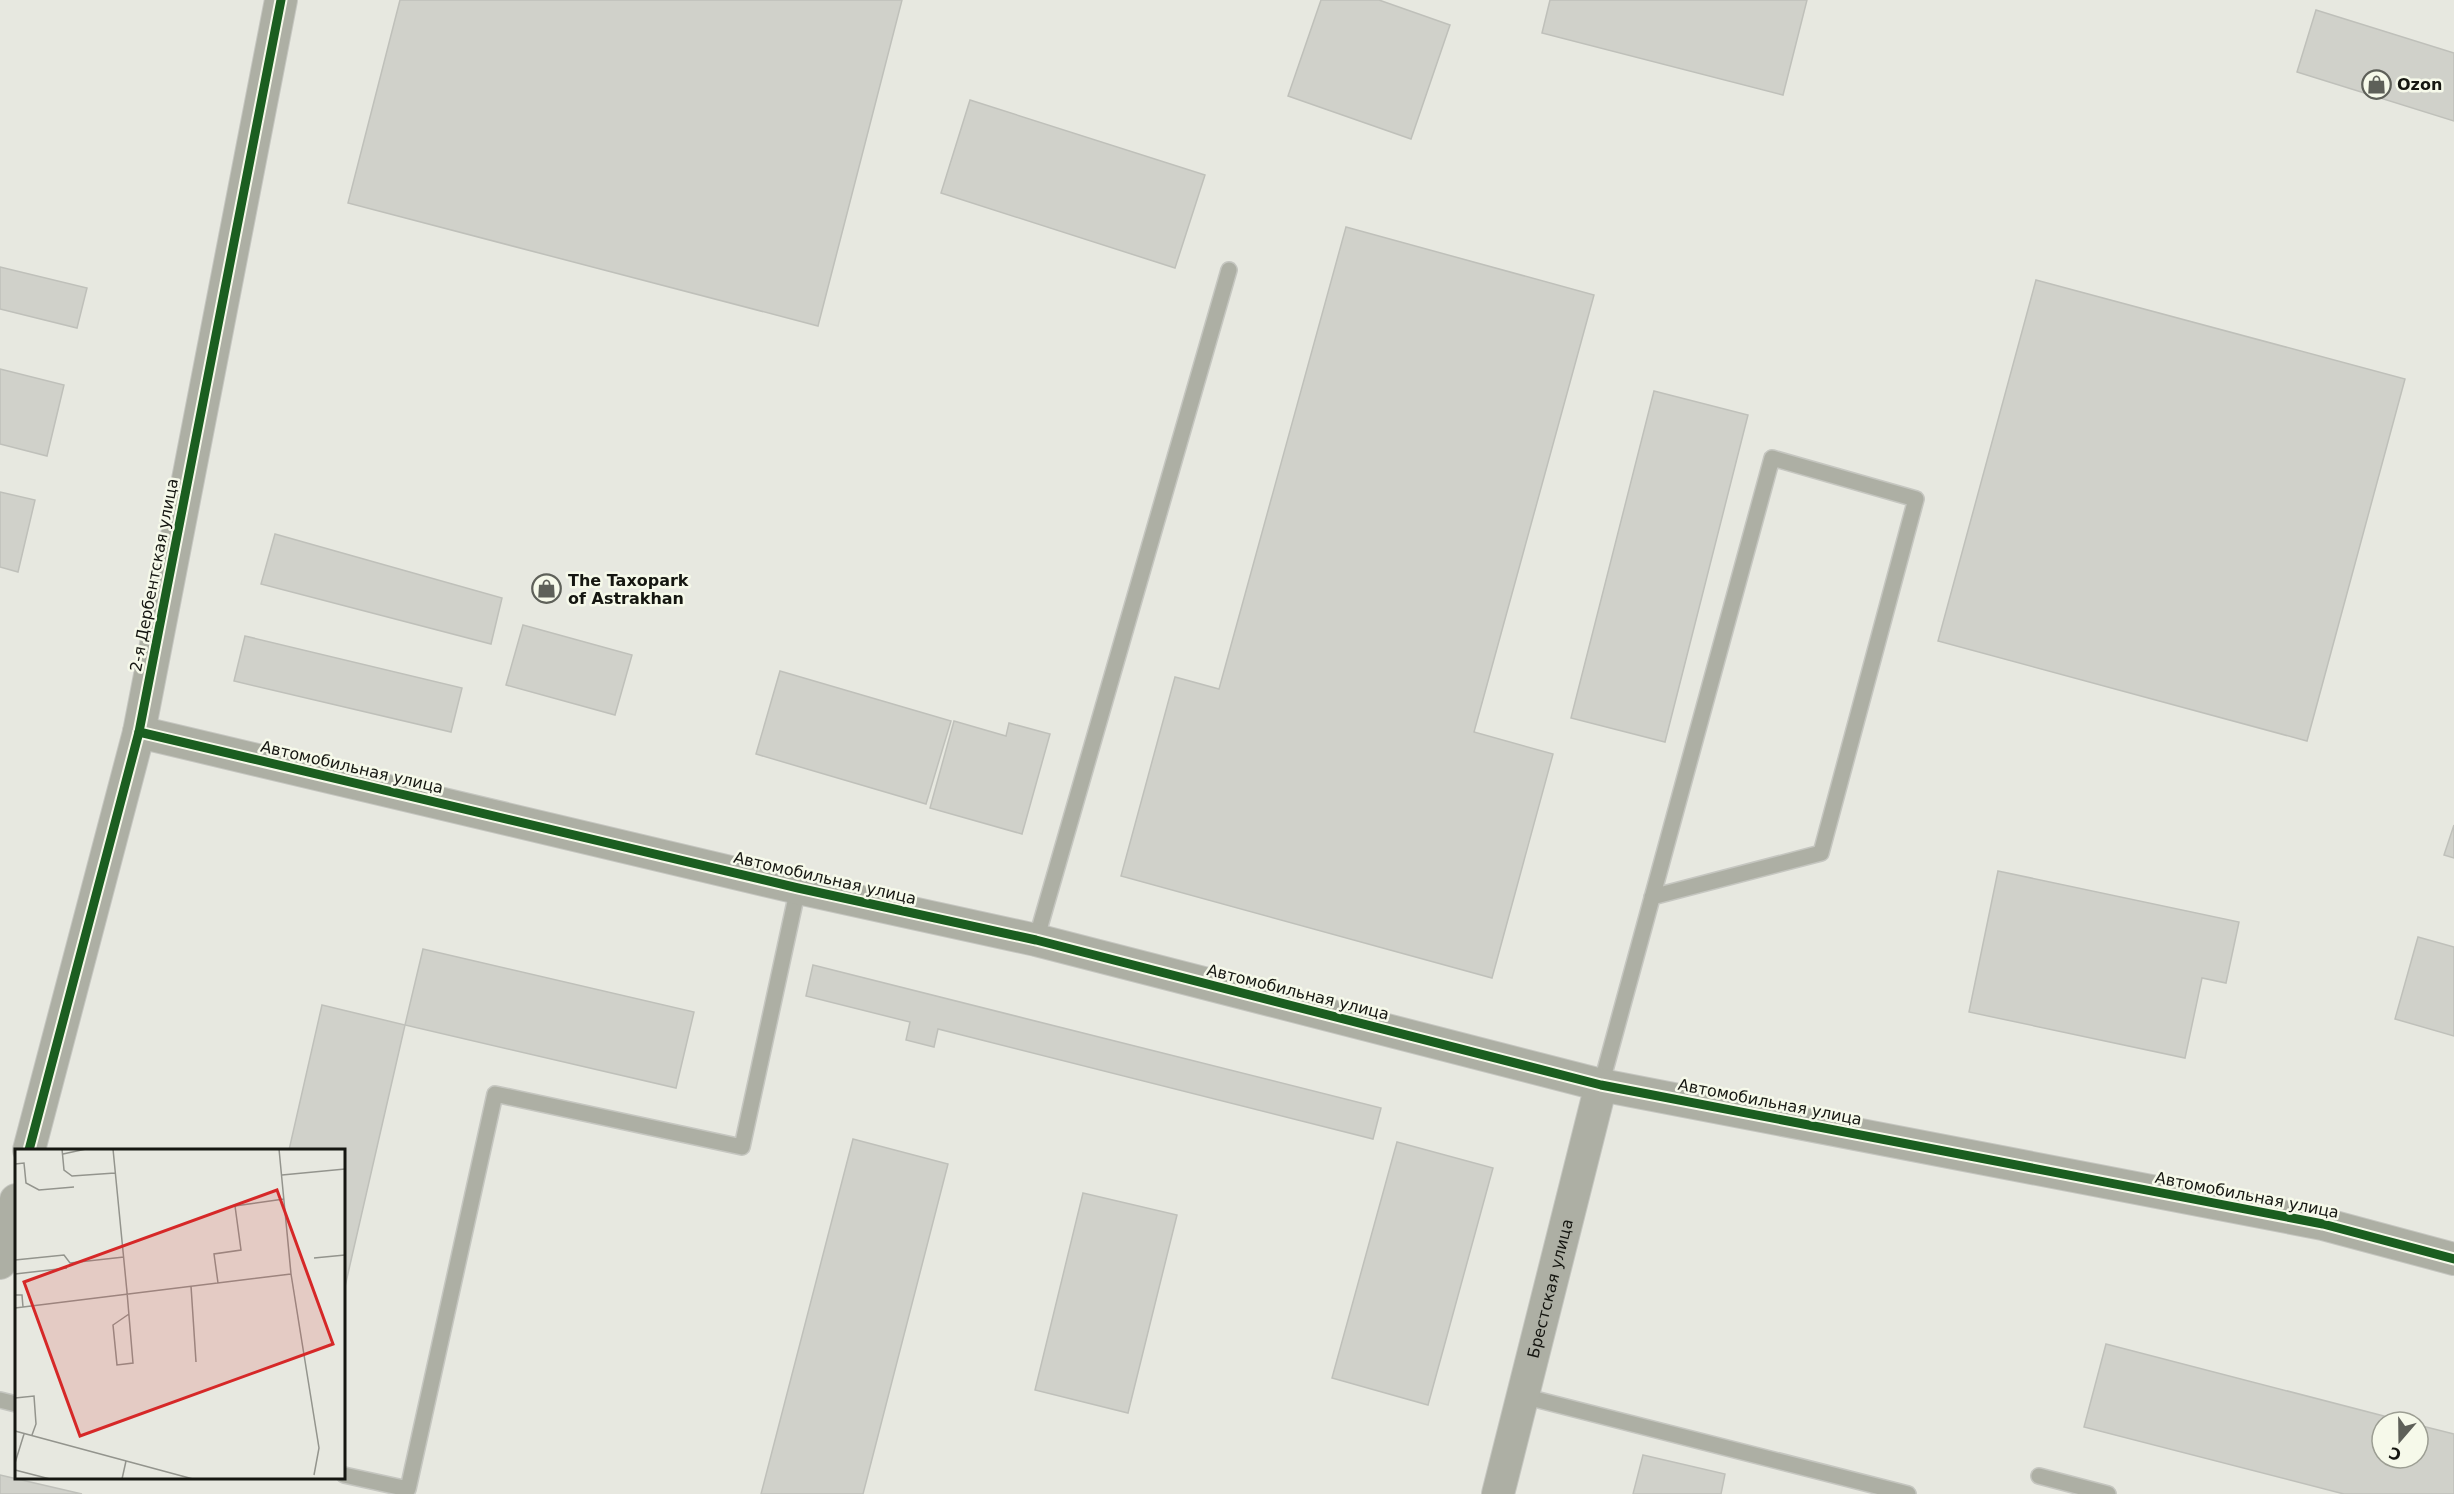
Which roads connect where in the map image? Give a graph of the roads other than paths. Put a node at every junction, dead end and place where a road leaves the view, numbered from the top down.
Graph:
1 (281, 0) edge
2 (1229, 270) dead end
3 (139, 732) junction
4 (798, 888) junction
5 (1653, 897) junction
6 (1036, 940) junction
7 (1601, 1085) junction
8 (30, 1149) edge
9 (15, 1204) edge
10 (2454, 1259) edge
11 (0, 1263) edge
12 (1523, 1396) junction
13 (0, 1400) edge
14 (15, 1404) edge
15 (345, 1475) edge
16 (2039, 1476) dead end
17 (1498, 1494) edge
18 (1908, 1494) edge
19 (2108, 1494) edge

1 - 3 street, 2-я Дербентская улица
2 - 6 lane
3 - 4 street, Автомобильная улица
3 - 8 street, 2-я Дербентская улица
4 - 6 street, Автомобильная улица
4 - 15 lane
5 - 5 lane
5 - 7 lane
6 - 7 street, Автомобильная улица
7 - 10 street, Автомобильная улица
7 - 12 street, Брестская улица
9 - 11 street
12 - 17 street, Брестская улица
12 - 18 lane
13 - 14 lane
16 - 19 lane

